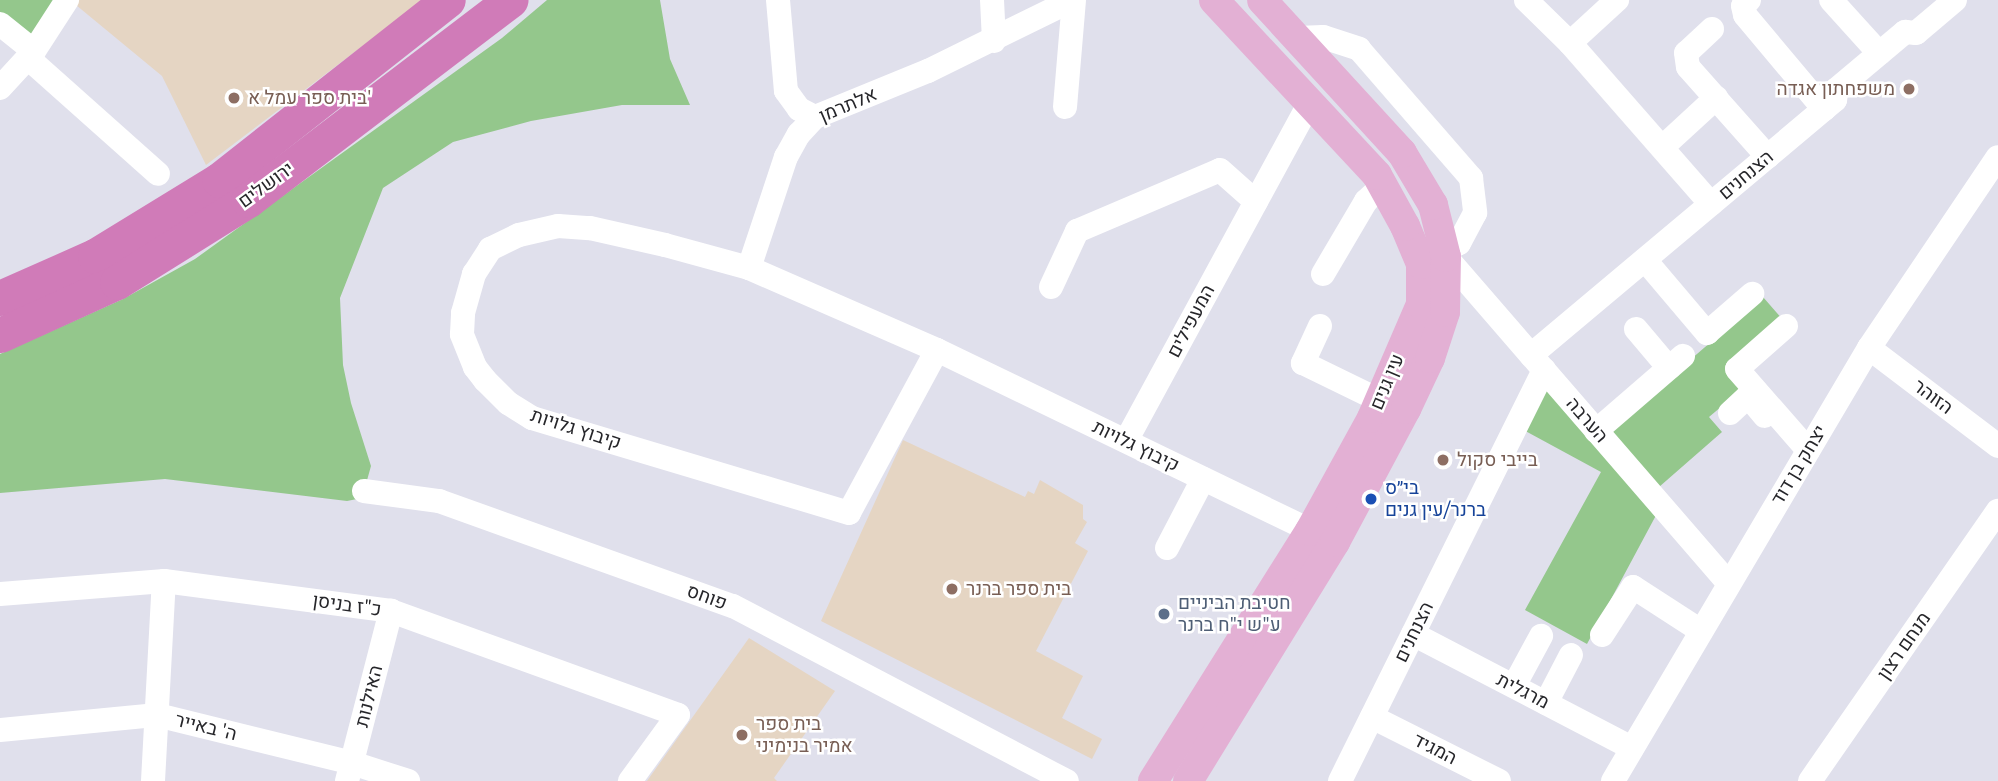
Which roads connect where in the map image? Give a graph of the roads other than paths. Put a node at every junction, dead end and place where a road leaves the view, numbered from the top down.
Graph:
1 (67, 0) edge
2 (448, 0) edge
3 (511, 0) edge
4 (778, 0) edge
5 (992, 0) edge
6 (1073, 0) edge
7 (1214, 0) edge
8 (1262, 0) edge
9 (1526, 0) edge
10 (1617, 0) edge
11 (1749, 0) edge
12 (1831, 0) edge
13 (1955, 0) edge
14 (0, 24) edge
15 (1712, 29) dead end
16 (1297, 38) junction
17 (994, 41) junction
18 (1570, 43) junction
19 (1879, 54) junction
20 (31, 55) junction
21 (0, 88) edge
22 (1716, 98) junction
23 (1309, 104) junction
24 (1065, 107) dead end
25 (1825, 109) junction
26 (814, 117) junction
27 (1666, 142) dead end
28 (1768, 157) junction
29 (1998, 157) edge
30 (158, 174) dead end
31 (1382, 185) junction
32 (1256, 202) junction
33 (1711, 204) junction
34 (1445, 254) junction
35 (1645, 260) junction
36 (749, 268) junction
37 (1323, 274) dead end
38 (1051, 287) dead end
39 (1752, 294) dead end
40 (0, 298) edge
41 (1786, 326) dead end
42 (1320, 327) dead end
43 (1636, 329) dead end
44 (0, 335) edge
45 (1869, 348) junction
46 (937, 350) junction
47 (1537, 362) junction
48 (1379, 400) junction
49 (1730, 412) dead end
50 (1597, 431) junction
51 (1126, 441) junction
52 (1998, 446) edge
53 (1805, 455) junction
54 (1203, 479) junction
55 (364, 491) dead end
56 (1998, 510) edge
57 (1323, 536) junction
58 (1167, 548) dead end
59 (164, 581) junction
60 (1729, 584) junction
61 (0, 594) edge
62 (391, 611) junction
63 (1701, 631) junction
64 (1413, 634) junction
65 (1602, 635) dead end
66 (1541, 636) dead end
67 (1571, 655) dead end
68 (1514, 686) junction
69 (1546, 703) junction
70 (157, 715) junction
71 (1372, 718) junction
72 (0, 730) edge
73 (1632, 748) junction
74 (1027, 762) junction
75 (350, 772) edge
76 (153, 781) edge
77 (408, 781) edge
78 (630, 781) edge
79 (1048, 781) edge
80 (1067, 781) edge
81 (1153, 781) edge
82 (1188, 781) edge
83 (1340, 781) edge
84 (1499, 781) edge
85 (1613, 781) edge
86 (1810, 781) edge

1 - 20 street
2 - 40 highway, ירושלים
3 - 44 highway, ירושלים
4 - 26 street
5 - 17 street
6 - 17 street, אלתרמן
6 - 24 street
7 - 23 main road, עין גנים
8 - 16 main road, עין גנים
9 - 18 street
10 - 18 street
11 - 25 street
12 - 19 street
13 - 19 street, הצנחנים
14 - 20 street
15 - 22 street
16 - 34 main road, עין גנים
16 - 34 street
17 - 26 street, אלתרמן
18 - 33 street
19 - 25 street, הצנחנים
20 - 21 street
20 - 30 street
22 - 27 street
22 - 28 street
23 - 31 main road, עין גנים
23 - 32 street, המעפילים
25 - 28 street, הצנחנים
26 - 36 street, אלתרמן
28 - 33 street, הצנחנים
29 - 45 street, יצחק בן דוד
31 - 37 street
31 - 48 main road, עין גנים
32 - 38 street
32 - 51 street, המעפילים
33 - 35 street, הצנחנים
34 - 47 street, הערבה
34 - 57 main road, עין גנים
35 - 39 street
35 - 47 street, הצנחנים
36 - 46 street, קיבוץ גלויות
36 - 46 street, קיבוץ גלויות
41 - 53 street
42 - 48 street
43 - 50 street
45 - 52 street, הזוהר
45 - 53 street, יצחק בן דוד
46 - 51 street, קיבוץ גלויות
47 - 50 street, הערבה
47 - 64 street, הצנחנים
48 - 57 main road, עין גנים
49 - 53 street
50 - 60 street, הערבה
51 - 54 street, קיבוץ גלויות
53 - 60 street, יצחק בן דוד
54 - 57 street, קיבוץ גלויות
54 - 58 street
55 - 74 street, פוחס
56 - 86 street, מנחם רצון
57 - 81 main road, עין גנים
57 - 82 main road, עין גנים
59 - 61 street, כ"ז בניסן
59 - 62 street, כ"ז בניסן
59 - 70 street
60 - 63 street, יצחק בן דוד
62 - 75 street, האילנות
62 - 78 street, כ"ז בניסן
63 - 65 street
63 - 73 street, יצחק בן דוד
64 - 68 street, מרגלית
64 - 71 street, הצנחנים
66 - 68 street
67 - 69 street
68 - 69 street, מרגלית
69 - 73 street, מרגלית
70 - 72 street, ה' באייר
70 - 75 street, ה' באייר
70 - 76 street
71 - 83 street, הצנחנים
71 - 84 street, המגיד
73 - 85 street, יצחק בן דוד
74 - 79 street, פוחס
74 - 80 street, פוחס
75 - 77 street, ה' באייר

